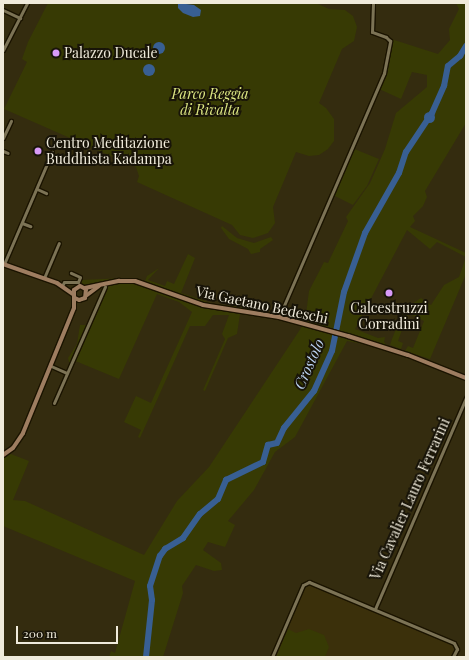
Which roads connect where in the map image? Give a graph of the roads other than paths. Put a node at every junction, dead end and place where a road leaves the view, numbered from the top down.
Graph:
1 (26, 3) edge
2 (373, 3) edge
3 (3, 10) edge
4 (20, 18) junction
5 (5, 42) edge
6 (3, 50) edge
7 (11, 121) dead end
8 (3, 138) edge
9 (3, 151) edge
10 (52, 152) dead end
11 (8, 153) dead end
12 (50, 158) junction
13 (54, 160) dead end
14 (37, 189) junction
15 (46, 193) dead end
16 (22, 223) junction
17 (30, 226) dead end
18 (59, 243) dead end
19 (4, 264) edge
20 (70, 273) dead end
21 (44, 278) junction
22 (63, 286) junction
23 (103, 286) junction
24 (76, 288) junction
25 (85, 288) junction
26 (87, 295) junction
27 (74, 296) junction
28 (81, 300) junction
29 (74, 308) junction
30 (279, 317) junction
31 (51, 366) junction
32 (67, 373) junction
33 (466, 378) edge
34 (466, 398) edge
35 (54, 403) dead end
36 (3, 455) edge
37 (374, 609) junction
38 (272, 657) edge
39 (453, 657) edge

1 - 4 street
2 - 30 street
3 - 4 street
4 - 5 street
5 - 6 street
7 - 8 street
9 - 11 street
10 - 12 street
12 - 13 street
12 - 14 street
14 - 15 street
14 - 16 street
16 - 17 street
16 - 19 street
18 - 21 street
19 - 21 main road
20 - 22 street
21 - 22 main road
22 - 24 main road
22 - 27 main road
23 - 25 main road, Via Gaetano Bedeschi
23 - 26 main road
23 - 30 main road, Via Gaetano Bedeschi
23 - 32 street
24 - 25 main road
24 - 27 main road
25 - 26 main road
26 - 28 main road
27 - 28 main road
27 - 29 main road
28 - 29 main road
29 - 31 main road
30 - 33 main road, Via Gaetano Bedeschi
31 - 32 street
31 - 36 main road
32 - 35 street
34 - 37 street, Via Cavalier Lauro Ferrarini
37 - 38 street
37 - 39 street

